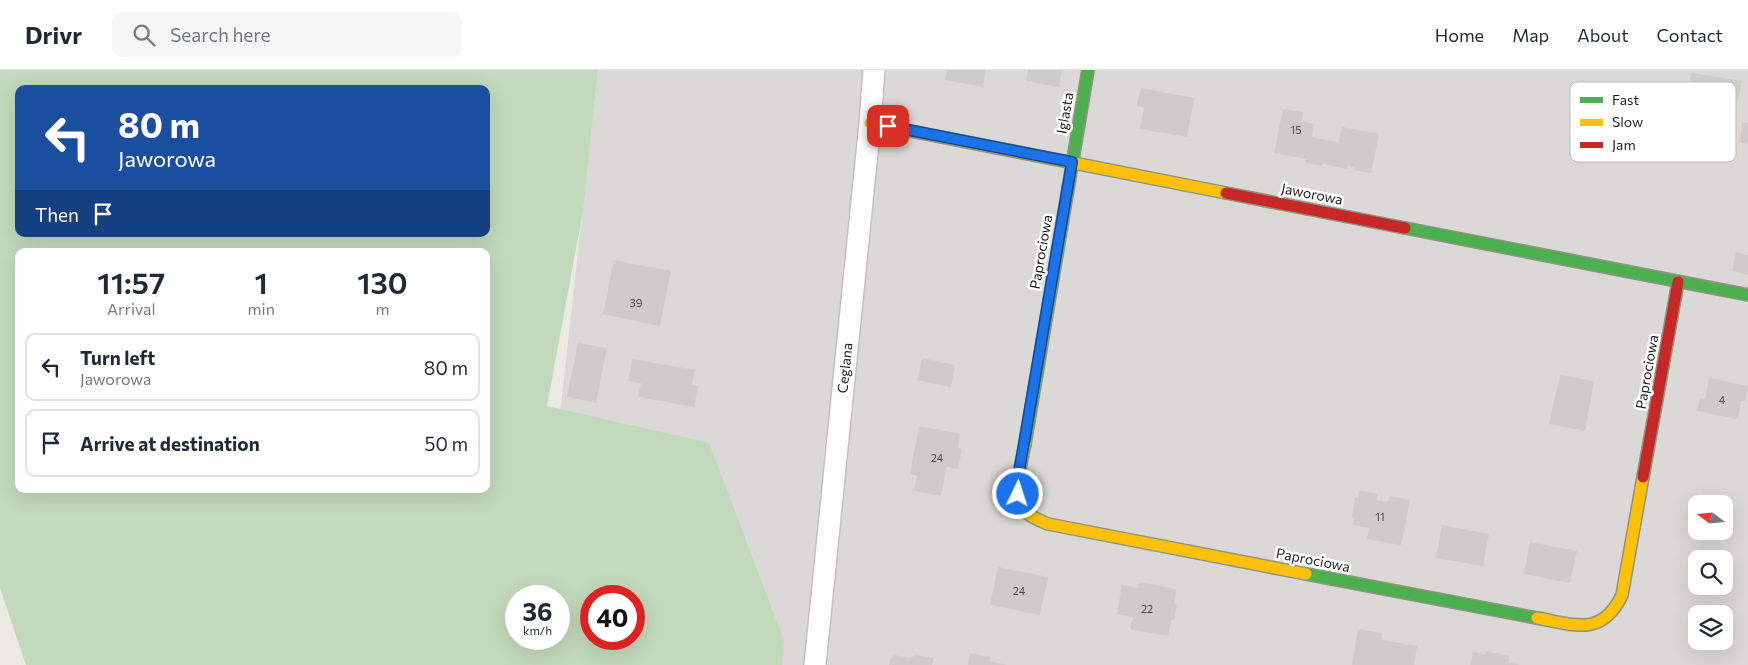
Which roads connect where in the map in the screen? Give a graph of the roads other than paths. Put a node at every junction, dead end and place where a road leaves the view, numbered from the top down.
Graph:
1 (874, 70) edge
2 (1088, 70) edge
3 (870, 123) junction
4 (1072, 162) junction
5 (1678, 282) junction
6 (1748, 295) edge
7 (816, 665) edge

1 - 3 street, Ceglana
2 - 4 street, Iglasta
3 - 4 street, Jaworowa
3 - 7 street, Ceglana
4 - 5 street, Jaworowa
4 - 5 street, Paprociowa
5 - 6 street, Jaworowa

